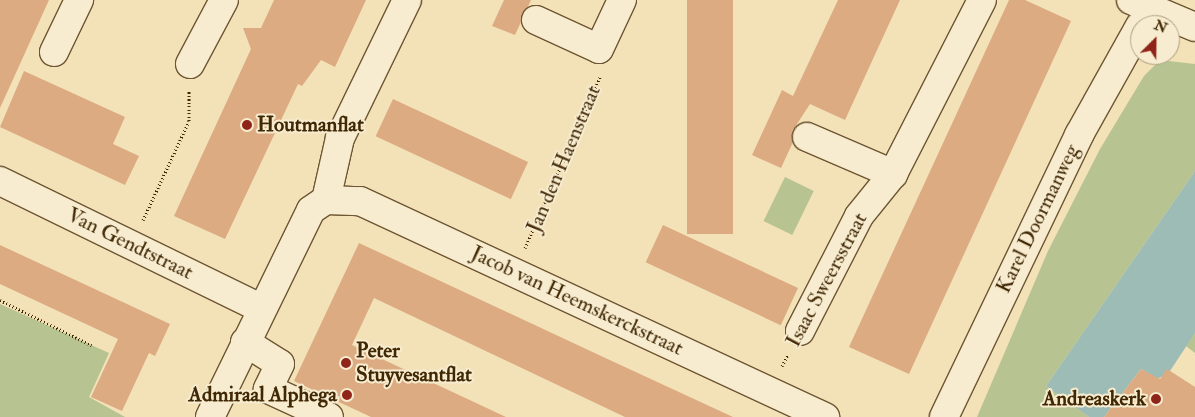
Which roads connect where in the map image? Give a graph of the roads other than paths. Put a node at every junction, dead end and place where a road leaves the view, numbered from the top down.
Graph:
1 (79, 0) edge
2 (224, 0) edge
3 (407, 0) edge
4 (622, 0) edge
5 (982, 0) edge
6 (1144, 12) edge
7 (536, 20) dead end
8 (1195, 27) edge
9 (54, 52) dead end
10 (190, 64) road end
11 (807, 137) dead end
12 (893, 174) junction
13 (0, 181) edge
14 (326, 200) junction
15 (260, 308) junction
16 (800, 331) road end
17 (245, 342) junction
18 (220, 414) edge
19 (329, 417) edge
20 (825, 417) edge
21 (944, 417) edge

1 - 9 street
2 - 10 street
3 - 14 street
4 - 7 street
5 - 12 street, Isaac Sweersstraat
6 - 8 street
6 - 21 street, Karel Doormanweg
11 - 12 street
12 - 16 street, Isaac Sweersstraat
13 - 15 street, Van Gendtstraat
14 - 15 street
14 - 20 street, Jacob van Heemskerckstraat
15 - 17 street
17 - 18 street
17 - 19 street

